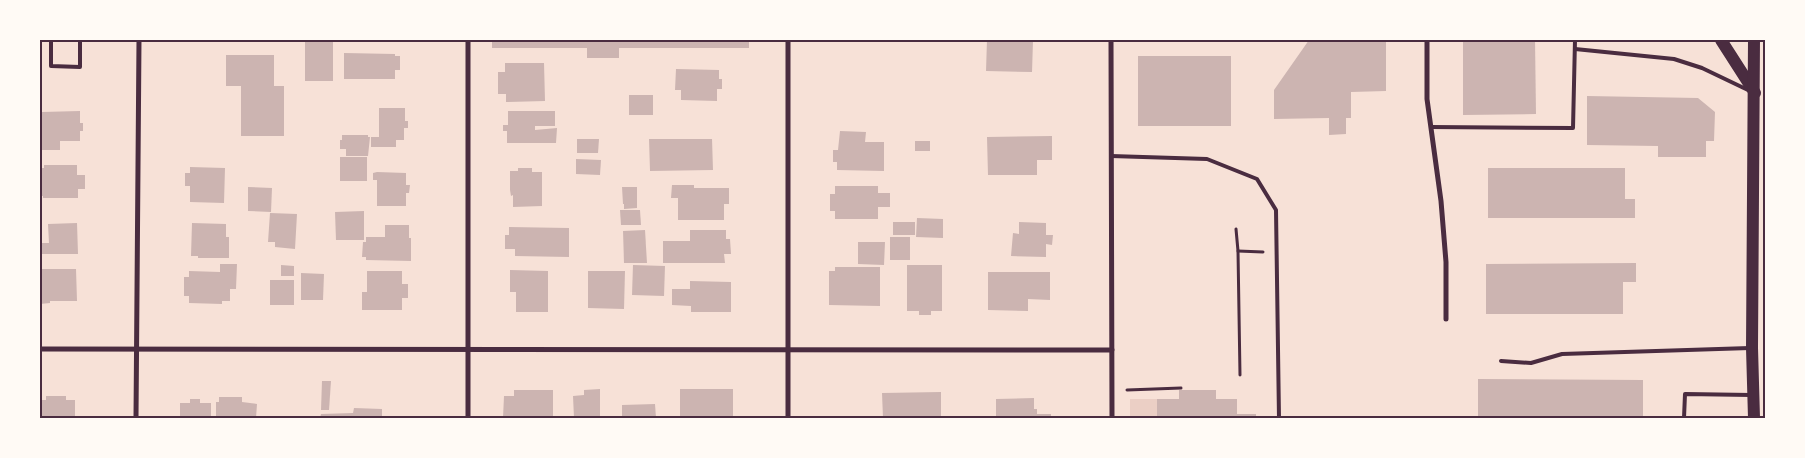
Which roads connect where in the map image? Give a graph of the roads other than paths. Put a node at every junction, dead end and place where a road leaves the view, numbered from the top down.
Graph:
1 (51, 40) edge
2 (80, 40) edge
3 (139, 40) edge
4 (468, 40) edge
5 (788, 40) edge
6 (1111, 40) edge
7 (1427, 40) edge
8 (1575, 40) edge
9 (1721, 40) edge
10 (1754, 40) edge
11 (1574, 49) junction
12 (1755, 93) junction
13 (1431, 127) junction
14 (1111, 156) junction
15 (1446, 319) dead end
16 (469, 348) junction
17 (1752, 348) junction
18 (40, 349) edge
19 (788, 349) junction
20 (136, 350) junction
21 (1112, 350) junction
22 (1501, 361) dead end
23 (1754, 395) junction
24 (136, 418) edge
25 (468, 418) edge
26 (788, 418) edge
27 (1112, 418) edge
28 (1279, 418) edge
29 (1684, 418) edge
30 (1754, 418) edge

1 - 2 lane
3 - 20 street
4 - 16 street
5 - 19 street
6 - 14 street
7 - 13 street
8 - 11 lane
9 - 12 main road
10 - 12 main road
11 - 12 lane
11 - 13 lane
12 - 17 main road
13 - 15 street
14 - 21 street
14 - 28 lane
16 - 19 street
16 - 20 street
16 - 25 street
17 - 22 lane
17 - 23 main road
18 - 20 street
19 - 21 street
19 - 26 street
20 - 24 street
21 - 27 street
23 - 29 lane
23 - 30 main road

